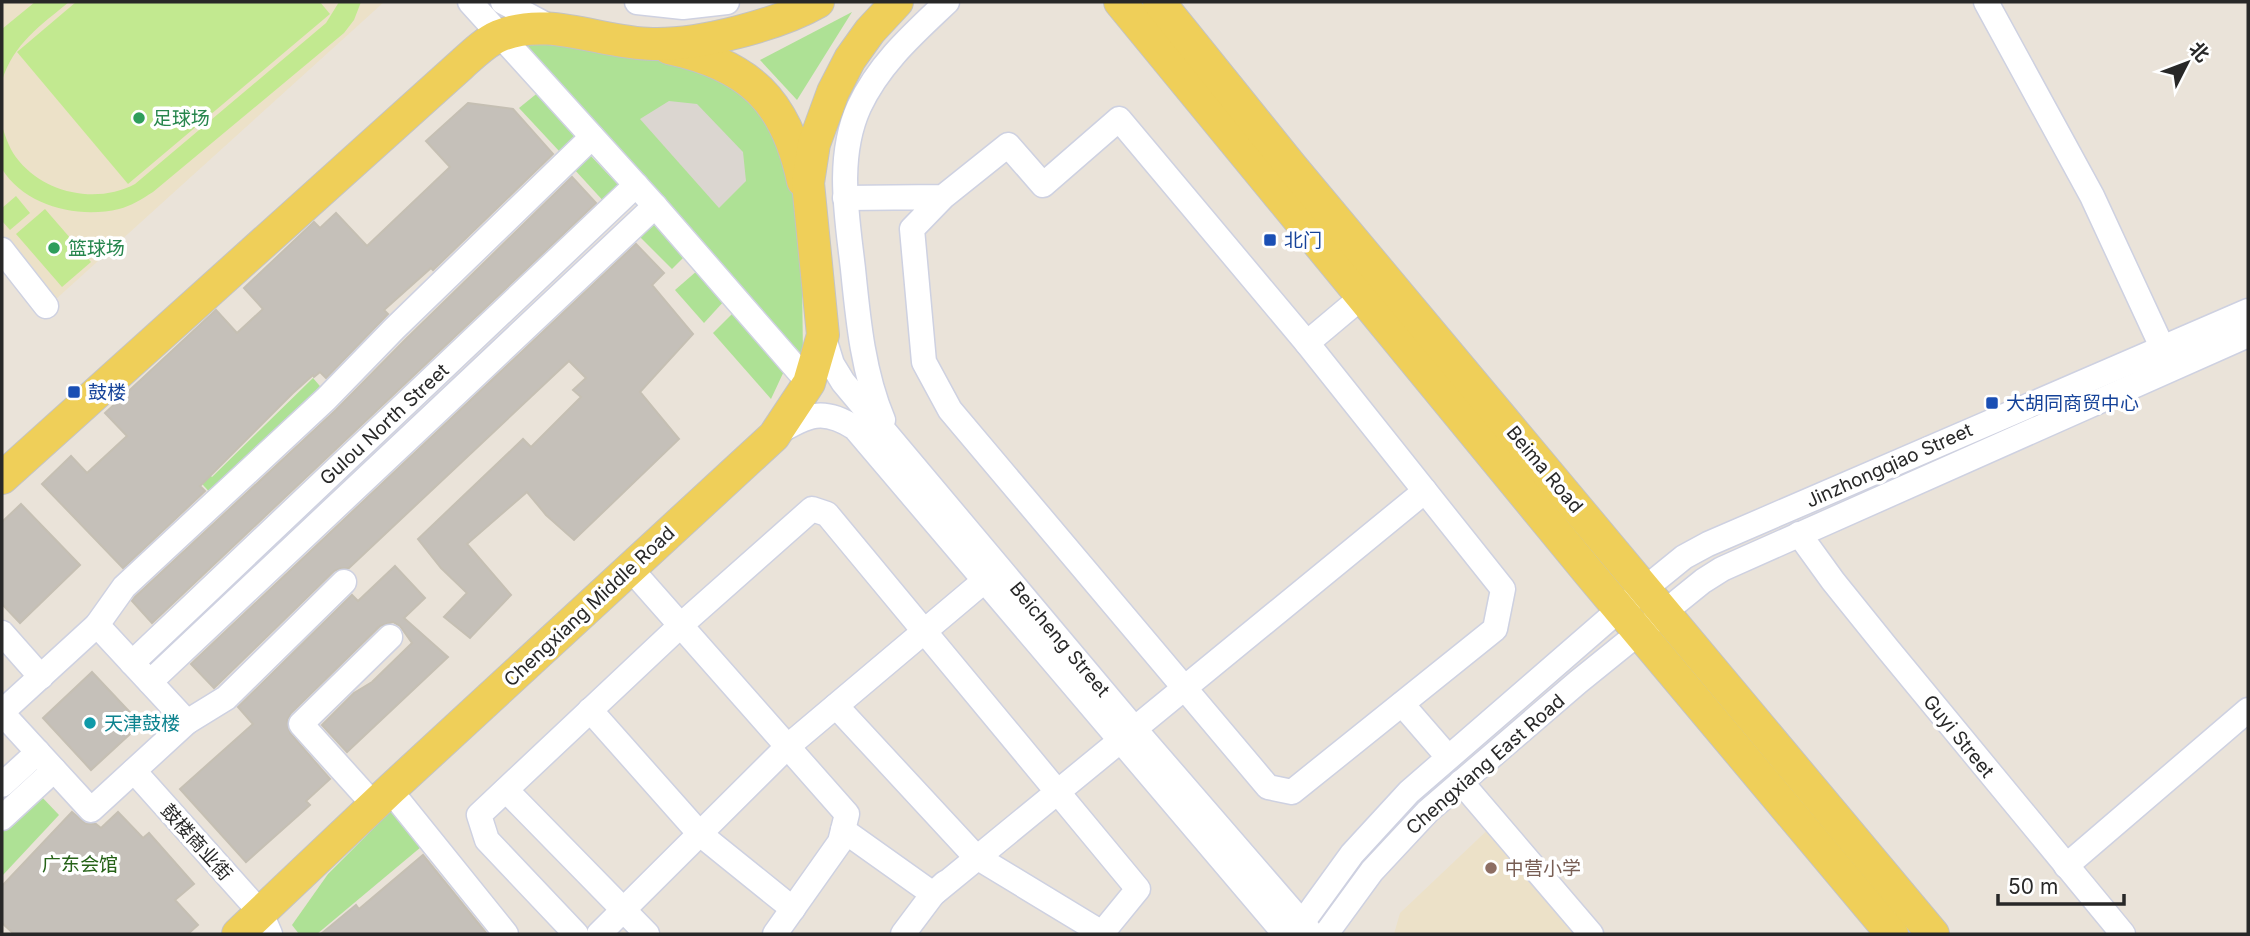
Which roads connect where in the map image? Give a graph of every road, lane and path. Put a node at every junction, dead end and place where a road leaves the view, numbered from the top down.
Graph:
1 (470, 2) edge
2 (503, 2) edge
3 (727, 2) edge
4 (818, 2) edge
5 (898, 2) edge
6 (947, 2) edge
7 (1120, 2) edge
8 (1159, 2) edge
9 (644, 3) edge
10 (1995, 5) edge
11 (552, 28) junction
12 (499, 36) junction
13 (651, 44) junction
14 (592, 137) junction
15 (636, 185) junction
16 (845, 198) junction
17 (943, 198) junction
18 (655, 206) junction
19 (810, 220) junction
20 (2, 250) edge
21 (1363, 296) junction
22 (46, 306) dead end
23 (2248, 311) edge
24 (823, 335) junction
25 (2248, 335) edge
26 (1307, 343) junction
27 (2162, 347) junction
28 (1433, 357) junction
29 (809, 383) junction
30 (774, 436) junction
31 (895, 442) junction
32 (2, 478) edge
33 (1425, 491) junction
34 (1800, 534) junction
35 (630, 568) junction
36 (984, 581) junction
37 (344, 583) dead end
38 (1653, 600) junction
39 (1629, 621) junction
40 (97, 625) junction
41 (681, 625) junction
42 (925, 631) junction
43 (2, 633) edge
44 (390, 637) dead end
45 (132, 663) junction
46 (41, 677) junction
47 (150, 682) junction
48 (1185, 689) junction
49 (1402, 704) junction
50 (836, 706) junction
51 (590, 710) junction
52 (2248, 710) edge
53 (2, 713) edge
54 (187, 722) junction
55 (1126, 734) junction
56 (787, 747) junction
57 (1448, 757) junction
58 (46, 761) junction
59 (134, 771) junction
60 (1461, 782) junction
61 (2, 785) edge
62 (1056, 788) junction
63 (506, 790) junction
64 (382, 798) junction
65 (2, 818) edge
66 (843, 830) junction
67 (700, 834) junction
68 (976, 857) junction
69 (2066, 866) junction
70 (933, 894) junction
71 (793, 909) junction
72 (622, 911) junction
73 (266, 924) edge
74 (1298, 932) edge
75 (238, 934) edge
76 (506, 934) edge
77 (576, 934) edge
78 (599, 934) edge
79 (647, 934) edge
80 (775, 934) edge
81 (903, 934) edge
82 (1326, 934) edge
83 (1591, 934) edge
84 (1892, 934) edge
85 (1933, 934) edge
86 (2123, 934) edge

1 - 12 street
2 - 11 street
3 - 9 street
4 - 13 main road, Chengxiang Middle Road
5 - 19 main road, Chengxiang Middle Road
6 - 16 street
7 - 21 main road, Beima Road
8 - 28 main road, Beima Road
10 - 27 street
11 - 12 main road, Chengxiang Middle Road
11 - 13 main road, Chengxiang Middle Road
12 - 14 street
12 - 32 main road, Chengxiang Middle Road
13 - 19 main road, Chengxiang Middle Road
14 - 15 street
14 - 40 street
15 - 18 street
15 - 45 street, Gulou North Street
16 - 17 street
16 - 31 street
17 - 26 street
17 - 48 street
18 - 29 street
18 - 47 street, Gulou North Street
19 - 24 main road, Chengxiang Middle Road
20 - 22 street
21 - 26 street
21 - 28 main road, Beima Road
23 - 27 street, Jinzhongqiao Street
24 - 29 main road, Chengxiang Middle Road
24 - 31 street, Beicheng Street
25 - 34 street, Jinzhongqiao Street
26 - 33 street
27 - 38 street, Jinzhongqiao Street
28 - 38 main road, Beima Road
28 - 39 main road, Beima Road
29 - 30 main road, Chengxiang Middle Road
30 - 35 main road, Chengxiang Middle Road
30 - 36 street, Beicheng Street
31 - 55 street, Beicheng Street
33 - 48 street
33 - 49 street
34 - 38 street, Jinzhongqiao Street
34 - 69 street, Guyi Street
35 - 41 street
35 - 64 main road, Chengxiang Middle Road
36 - 42 street
36 - 55 street, Beicheng Street
37 - 54 street
38 - 39 street, Chengxiang East Road
38 - 85 main road, Beima Road
39 - 57 street, Chengxiang East Road
39 - 60 street, Chengxiang East Road
39 - 84 main road, Beima Road
40 - 45 street
40 - 46 street
41 - 42 street
41 - 51 street
41 - 56 street
42 - 50 street
42 - 62 street
43 - 46 street
44 - 64 street
45 - 47 street
46 - 53 street
47 - 54 street
48 - 49 street
48 - 55 street
49 - 57 street
50 - 56 street
50 - 68 street
51 - 63 street
51 - 67 street
52 - 69 street
53 - 58 street
54 - 59 street
55 - 62 street
55 - 74 street, Beicheng Street
56 - 66 street
56 - 67 street
57 - 74 street, Chengxiang East Road
58 - 59 street
58 - 61 street
58 - 65 street
59 - 73 street, 鼓楼商业街
60 - 82 street, Chengxiang East Road
60 - 83 street
62 - 68 street
62 - 68 street
63 - 72 street
63 - 77 street
64 - 73 main road, Chengxiang Middle Road
64 - 76 street
66 - 70 street
66 - 71 street
67 - 71 street
67 - 72 street
68 - 70 street
69 - 86 street, Guyi Street
70 - 81 street
71 - 80 street
72 - 78 street
72 - 79 street
73 - 75 main road, Chengxiang Middle Road

